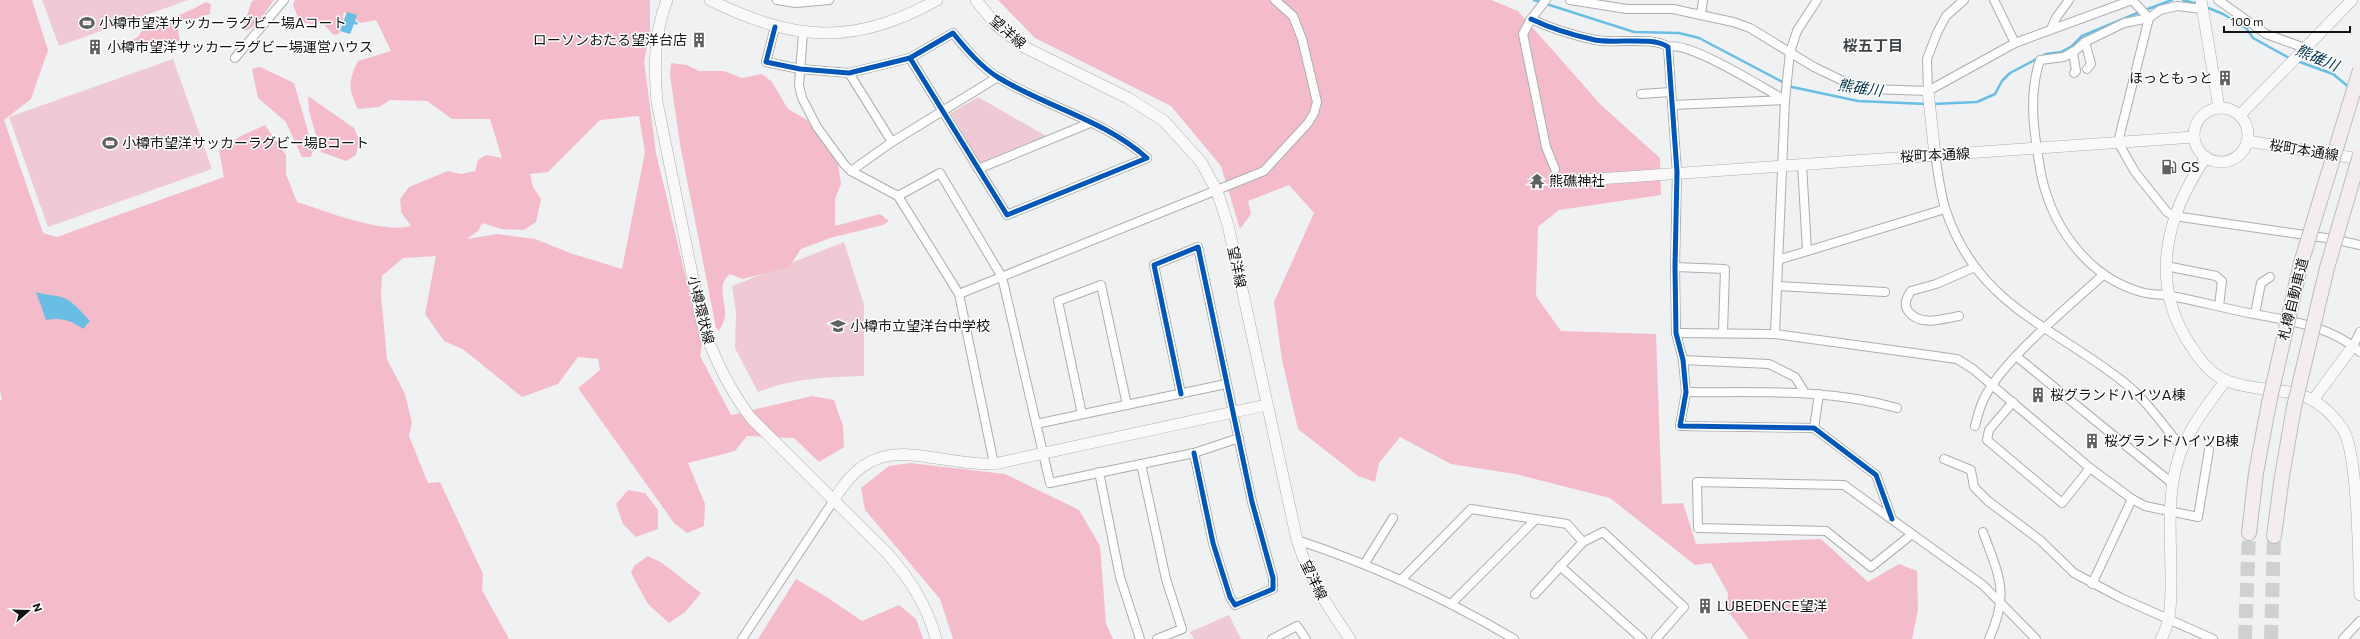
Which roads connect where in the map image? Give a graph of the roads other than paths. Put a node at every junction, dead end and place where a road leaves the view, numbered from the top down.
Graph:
1 (284, 0) edge
2 (667, 0) edge
3 (710, 0) edge
4 (777, 0) edge
5 (829, 0) edge
6 (937, 0) edge
7 (976, 0) edge
8 (1275, 0) edge
9 (1546, 0) edge
10 (1570, 0) edge
11 (1703, 0) edge
12 (1817, 0) edge
13 (1964, 0) edge
14 (1994, 0) edge
15 (2069, 0) edge
16 (2218, 0) edge
17 (2352, 0) edge
18 (2134, 2) edge
19 (2202, 5) edge
20 (1701, 15) junction
21 (2148, 16) junction
22 (1531, 19) junction
23 (775, 27) junction
24 (2052, 29) junction
25 (803, 33) junction
26 (2085, 42) junction
27 (2015, 43) junction
28 (1668, 47) junction
29 (1790, 52) junction
30 (2073, 52) junction
31 (2302, 52) junction
32 (235, 58) dead end
33 (910, 58) junction
34 (2087, 68) dead end
35 (800, 69) junction
36 (2360, 70) edge
37 (849, 72) junction
38 (2074, 73) dead end
39 (998, 77) junction
40 (1671, 92) junction
41 (1641, 94) dead end
42 (1784, 100) junction
43 (1929, 100) junction
44 (1672, 105) junction
45 (2219, 108) junction
46 (943, 112) junction
47 (2240, 115) junction
48 (1090, 123) junction
49 (2194, 137) junction
50 (2247, 141) junction
51 (892, 142) junction
52 (2118, 142) junction
53 (2037, 149) junction
54 (1935, 155) junction
55 (2360, 155) edge
56 (2206, 157) junction
57 (2360, 160) edge
58 (1802, 164) junction
59 (1781, 166) junction
60 (978, 169) junction
61 (1555, 169) dead end
62 (851, 171) junction
63 (1677, 172) junction
64 (1584, 180) dead end
65 (1217, 191) junction
66 (898, 196) junction
67 (1945, 209) junction
68 (2174, 216) junction
69 (2360, 245) edge
70 (1807, 251) junction
71 (1778, 260) junction
72 (2166, 266) junction
73 (1675, 267) junction
74 (1975, 267) junction
75 (2104, 274) junction
76 (1002, 276) junction
77 (2270, 277) dead end
78 (1777, 286) junction
79 (1885, 292) dead end
80 (959, 294) junction
81 (2169, 295) junction
82 (2219, 306) junction
83 (2255, 314) junction
84 (1959, 316) dead end
85 (2045, 329) junction
86 (1723, 332) junction
87 (2360, 332) edge
88 (1676, 333) junction
89 (1775, 334) junction
90 (2356, 349) edge
91 (2016, 356) junction
92 (1683, 360) junction
93 (2226, 380) junction
94 (1226, 384) junction
95 (1992, 385) junction
96 (1686, 392) junction
97 (1805, 393) junction
98 (1181, 394) junction
99 (1819, 394) junction
100 (2313, 400) junction
101 (2013, 402) junction
102 (1127, 405) junction
103 (1266, 405) junction
104 (1897, 408) dead end
105 (1232, 411) junction
106 (1082, 414) junction
107 (1036, 424) junction
108 (1975, 426) dead end
109 (1814, 428) junction
110 (1239, 438) junction
111 (2182, 448) junction
112 (2209, 450) dead end
113 (1194, 452) junction
114 (1042, 453) junction
115 (1944, 459) dead end
116 (994, 464) junction
117 (1141, 464) junction
118 (2090, 468) junction
119 (1099, 472) junction
120 (2172, 484) junction
121 (2132, 499) junction
122 (834, 500) junction
123 (2171, 513) junction
124 (1393, 518) dead end
125 (1892, 520) junction
126 (1534, 521) junction
127 (1983, 532) dead end
128 (2249, 533) tunnel mouth
129 (1912, 536) junction
130 (2274, 536) tunnel mouth
131 (1297, 540) junction
132 (1583, 542) junction
133 (1365, 563) junction
134 (1560, 566) junction
135 (1401, 580) junction
136 (2092, 584) junction
137 (1535, 594) dead end
138 (2360, 595) edge
139 (2002, 602) junction
140 (1450, 604) junction
141 (2168, 618) junction
142 (2360, 621) edge
143 (742, 639) edge
144 (936, 639) edge
145 (1140, 639) edge
146 (1157, 639) edge
147 (1272, 639) edge
148 (1306, 639) edge
149 (1350, 639) edge
150 (1514, 639) edge
151 (1642, 639) edge
152 (1656, 639) edge
153 (1989, 639) edge
154 (2036, 639) edge
155 (2161, 639) edge
156 (2213, 639) edge
157 (2343, 639) edge

1 - 32 street
2 - 122 street, 小樽環状線
3 - 23 street
4 - 5 street
6 - 25 street
7 - 65 street, 望洋線
8 - 65 street
9 - 22 street
10 - 20 street
11 - 20 street
12 - 29 street
13 - 43 street
14 - 27 street
15 - 24 street
16 - 31 street
17 - 31 street
18 - 21 street
18 - 24 street
19 - 21 street
19 - 45 street
20 - 29 street
21 - 26 street
21 - 52 street
22 - 28 street
22 - 61 street
23 - 25 street
23 - 35 street
24 - 27 street
25 - 35 street
26 - 30 street
26 - 34 street
27 - 43 street
28 - 40 street
28 - 42 street
29 - 42 street
29 - 43 street
30 - 38 street
30 - 53 street
31 - 47 street
33 - 37 street
33 - 39 street
33 - 46 street
35 - 37 street
35 - 62 street
36 - 128 highway, 札樽自動車道, bridge
37 - 51 street
39 - 46 street
39 - 48 street
40 - 41 street
40 - 44 street
42 - 44 street
42 - 59 street
43 - 54 street
44 - 63 street
45 - 47 street
45 - 49 street
46 - 51 street
46 - 60 street
47 - 50 street
48 - 60 street
48 - 60 street
49 - 52 street, 桜町本通線
49 - 56 street
50 - 56 street
50 - 57 street, 桜町本通線
51 - 62 street
52 - 53 street, 桜町本通線
52 - 68 street
53 - 54 street, 桜町本通線
53 - 75 street
54 - 58 street, 桜町本通線
54 - 67 street
55 - 130 highway, 札樽自動車道, bridge
56 - 68 street
58 - 59 street, 桜町本通線
58 - 70 street
59 - 63 street, 桜町本通線
59 - 71 street
62 - 66 street
63 - 64 street, 桜町本通線
63 - 73 street
65 - 76 street
65 - 103 street, 望洋線
66 - 76 street
66 - 80 street
67 - 70 street
67 - 74 street
68 - 69 street
68 - 72 street
70 - 71 street
71 - 78 street
72 - 81 street
72 - 82 street
73 - 86 street
73 - 88 street
74 - 84 street
74 - 85 street
75 - 81 street
75 - 85 street
76 - 80 street
76 - 107 street
77 - 83 street
78 - 79 street
78 - 89 street
80 - 116 street
81 - 82 street
81 - 93 street
82 - 83 street
83 - 90 street
85 - 91 street
85 - 111 street
86 - 88 street
86 - 89 street
87 - 90 street
88 - 92 street
89 - 95 street
90 - 100 street
91 - 95 street
91 - 120 street
92 - 96 street
92 - 97 street
93 - 100 street
93 - 111 street
94 - 98 street
94 - 98 street
94 - 105 street
95 - 101 street
95 - 108 street
96 - 97 street
96 - 109 street
97 - 99 street
98 - 102 street
99 - 104 street
99 - 109 street
100 - 138 street
101 - 118 street
101 - 118 street
102 - 106 street
102 - 106 street
103 - 105 street
103 - 131 street, 望洋線
105 - 110 street
105 - 114 street
106 - 107 street
107 - 114 street
109 - 125 street
110 - 113 street
110 - 113 street
111 - 120 street
112 - 123 street
113 - 117 street
114 - 116 street
114 - 119 street
115 - 136 street
116 - 122 street
117 - 119 street
117 - 146 street
118 - 121 street
119 - 145 street
120 - 123 street
121 - 123 street
121 - 136 street
122 - 143 street
122 - 144 street, 小樽環状線
123 - 141 street
124 - 133 street
125 - 129 street
125 - 129 street
126 - 132 street
126 - 135 street
126 - 140 street
127 - 139 street
129 - 139 street
131 - 133 street
131 - 149 street, 望洋線
132 - 134 street
132 - 152 street
133 - 135 street
134 - 137 street
134 - 151 street
135 - 140 street
136 - 141 street
139 - 153 street
139 - 154 street
140 - 150 street
141 - 155 street
141 - 156 street
142 - 157 street
147 - 148 street

